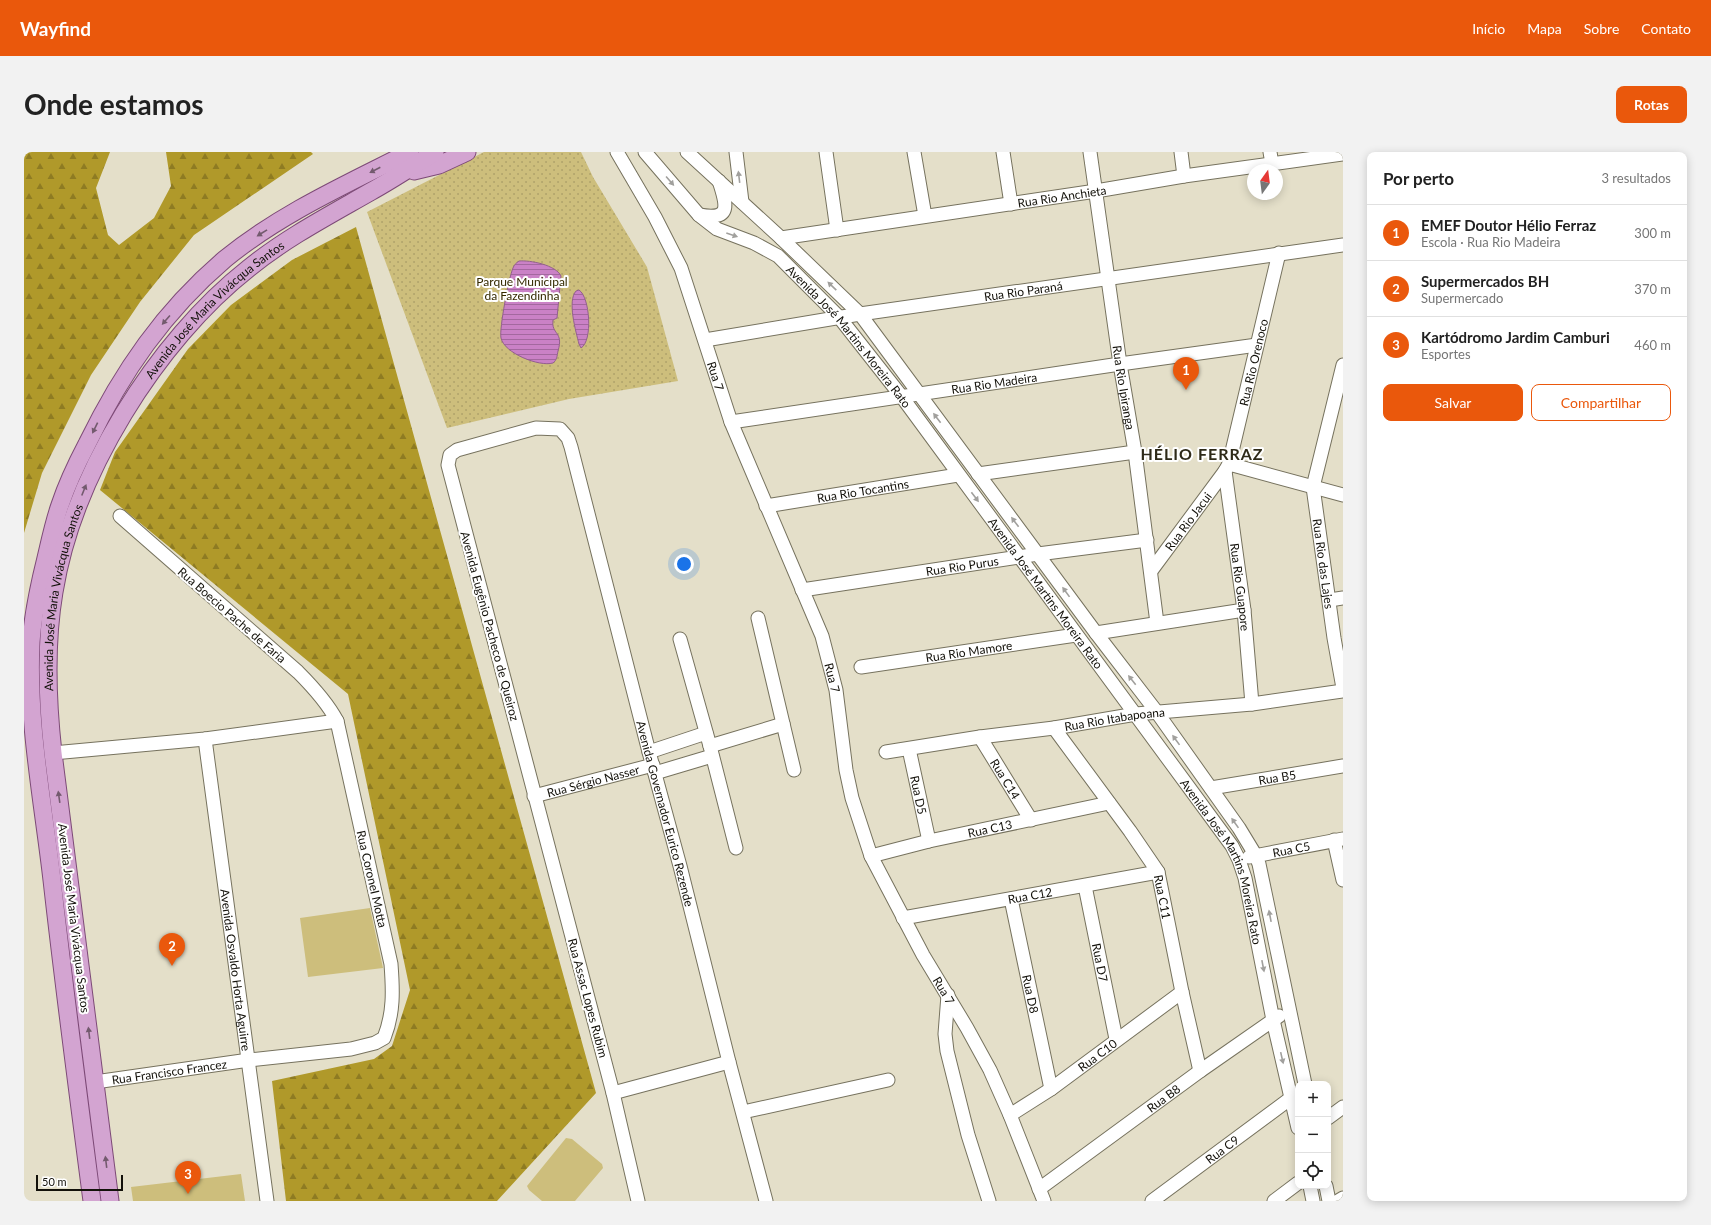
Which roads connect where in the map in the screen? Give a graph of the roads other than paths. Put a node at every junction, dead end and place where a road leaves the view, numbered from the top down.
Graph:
1 (410, 152) edge
2 (435, 152) edge
3 (468, 152) edge
4 (617, 152) edge
5 (645, 152) edge
6 (687, 152) edge
7 (736, 152) edge
8 (826, 152) edge
9 (914, 152) edge
10 (1003, 152) edge
11 (1090, 152) edge
12 (1181, 152) edge
13 (1343, 154) edge
14 (1271, 158) edge
15 (400, 174) junction
16 (1184, 176) junction
17 (719, 181) junction
18 (1096, 191) junction
19 (742, 202) junction
20 (1011, 204) junction
21 (699, 215) junction
22 (925, 216) junction
23 (837, 230) junction
24 (781, 238) junction
25 (1343, 244) edge
26 (1279, 253) junction
27 (1108, 279) junction
28 (860, 314) junction
29 (839, 317) junction
30 (704, 340) junction
31 (1257, 346) junction
32 (1120, 364) junction
33 (1343, 365) edge
34 (919, 395) junction
35 (902, 397) junction
36 (731, 422) junction
37 (560, 429) joint
38 (1135, 452) junction
39 (1227, 468) junction
40 (978, 474) junction
41 (958, 475) junction
42 (1313, 487) junction
43 (1343, 494) edge
44 (766, 506) junction
45 (120, 516) dead end
46 (1147, 540) junction
47 (1038, 554) junction
48 (1020, 557) junction
49 (1151, 571) junction
50 (802, 590) junction
51 (1343, 598) edge
52 (1330, 600) junction
53 (1244, 610) junction
54 (758, 618) dead end
55 (1157, 623) junction
56 (1096, 633) junction
57 (1076, 635) junction
58 (680, 639) dead end
59 (861, 667) dead end
60 (1343, 689) edge
61 (1252, 704) junction
62 (1156, 711) junction
63 (1136, 714) junction
64 (337, 721) junction
65 (783, 724) junction
66 (1054, 728) junction
67 (706, 733) junction
68 (980, 737) junction
69 (205, 739) junction
70 (909, 749) junction
71 (711, 751) junction
72 (649, 752) junction
73 (886, 752) dead end
74 (53, 753) junction
75 (1343, 766) edge
76 (654, 769) junction
77 (794, 770) dead end
78 (1211, 788) junction
79 (534, 796) junction
80 (1109, 804) junction
81 (1031, 820) junction
82 (1339, 839) edge
83 (929, 841) junction
84 (736, 848) dead end
85 (871, 856) junction
86 (1256, 856) junction
87 (1240, 860) junction
88 (1158, 872) junction
89 (1343, 880) edge
90 (1085, 886) junction
91 (1012, 899) junction
92 (903, 918) junction
93 (1182, 992) junction
94 (948, 995) junction
95 (1288, 1010) junction
96 (1273, 1020) junction
97 (384, 1038) joint
98 (1116, 1040) junction
99 (249, 1060) junction
100 (729, 1062) junction
101 (1200, 1071) junction
102 (888, 1080) dead end
103 (1304, 1081) edge
104 (95, 1082) junction
105 (1050, 1089) junction
106 (613, 1094) junction
107 (1292, 1098) junction
108 (1343, 1108) edge
109 (743, 1112) junction
110 (1010, 1115) junction
111 (1296, 1117) edge
112 (1330, 1117) edge
113 (1295, 1185) edge
114 (1311, 1189) edge
115 (1327, 1189) edge
116 (1042, 1195) edge
117 (1343, 1198) edge
118 (92, 1201) edge
119 (110, 1201) edge
120 (267, 1201) edge
121 (638, 1201) edge
122 (766, 1201) edge
123 (988, 1201) edge
124 (1152, 1201) edge
125 (1274, 1201) edge
126 (1313, 1201) edge
127 (1329, 1201) edge
128 (1338, 1201) edge

1 -> 118 main road, Avenida José Maria Vivácqua Santos
2 - 15 main road, Avenida José Maria Vivácqua Santos
3 - 15 main road
4 - 30 street, Rua 7
5 -> 21 street, Avenida José Martins Moreira Rato
6 - 17 street, Avenida José Martins Moreira Rato
19 -> 7 street
8 - 23 street
9 - 22 street
10 - 20 street
11 - 18 street, Rua Rio Ipiranga
12 - 16 street
13 - 14 street, Rua Rio Anchieta
14 - 16 street, Rua Rio Anchieta
74 -> 15 main road, Avenida José Maria Vivácqua Santos
16 - 18 street, Rua Rio Anchieta
17 - 19 street, Avenida José Martins Moreira Rato
17 - 21 street
18 - 20 street, Rua Rio Anchieta
18 - 27 street, Rua Rio Ipiranga
19 - 24 street, Avenida José Martins Moreira Rato
20 - 22 street, Rua Rio Anchieta
21 -> 29 street, Avenida José Martins Moreira Rato
22 - 23 street, Rua Rio Anchieta
23 - 24 street, Rua Rio Anchieta
28 -> 24 street, Avenida José Martins Moreira Rato
25 - 26 street, Rua Rio Paraná
26 - 27 street, Rua Rio Paraná
26 - 31 street, Rua Rio Orenoco
27 - 28 street, Rua Rio Paraná
27 - 32 street, Rua Rio Ipiranga
28 - 29 street, Rua Rio Paraná
28 - 34 street, Avenida José Martins Moreira Rato
29 - 30 street, Rua Rio Paraná
29 - 35 street, Avenida José Martins Moreira Rato
30 - 36 street, Rua 7
31 - 32 street, Rua Rio Madeira
31 - 39 street, Rua Rio Orenoco
32 - 34 street, Rua Rio Madeira
32 - 38 street, Rua Rio Ipiranga
33 - 42 street
34 - 35 street, Rua Rio Madeira
40 -> 34 street, Avenida José Martins Moreira Rato
35 - 36 street, Rua Rio Madeira
35 - 41 street, Avenida José Martins Moreira Rato
36 - 44 street, Rua 7
37 - 72 street, Avenida Governador Eurico Rezende
37 - 79 street, Avenida Eugênio Pacheco de Queiroz
38 - 40 street
38 - 46 street, Rua Rio Ipiranga
39 - 42 street
39 - 49 street, Rua Rio Jacui
39 - 53 street, Rua Rio Guapore
47 -> 40 street, Avenida José Martins Moreira Rato
41 - 44 street, Rua Rio Tocantins
41 -> 48 street, Avenida José Martins Moreira Rato
42 - 43 street
42 - 52 street, Rua Rio das Lajes
44 - 50 street, Rua 7
45 - 64 street, Rua Boecio Pache de Faria
46 - 47 street, Rua Rio Purus
46 - 49 street, Rua Rio Ipiranga
47 - 48 street, Rua Rio Purus
56 -> 47 street, Avenida José Martins Moreira Rato
48 - 50 street, Rua Rio Purus
48 - 57 street, Avenida José Martins Moreira Rato
49 - 55 street, Rua Rio Ipiranga
50 - 85 street, Rua 7
51 - 52 street
52 - 60 street, Rua Rio das Lajes
53 - 55 street
53 - 61 street, Rua Rio Guapore
54 - 65 street
55 - 56 street
62 -> 56 street, Avenida José Martins Moreira Rato
57 - 59 street, Rua Rio Mamore
57 - 63 street, Avenida José Martins Moreira Rato
58 - 67 street
60 - 61 street, Rua Rio Itabapoana
61 - 62 street, Rua Rio Itabapoana
62 - 63 street, Rua Rio Itabapoana
78 -> 62 street, Avenida José Martins Moreira Rato
63 - 66 street, Rua Rio Itabapoana
63 - 87 street, Avenida José Martins Moreira Rato
64 - 69 street
64 - 97 street, Rua Coronel Motta
65 - 71 street, Rua Sérgio Nasser
65 - 77 street
66 - 68 street, Rua Rio Itabapoana
66 - 80 street, Rua C11
67 - 71 street
67 - 72 street
68 - 70 street, Rua Rio Itabapoana
68 - 81 street, Rua C14
69 - 74 street
69 - 99 street, Avenida Osvaldo Horta Aguirre
70 - 73 street, Rua Rio Itabapoana
70 - 83 street, Rua D5
71 - 76 street, Rua Sérgio Nasser
71 - 84 street
72 - 76 street, Avenida Governador Eurico Rezende
104 -> 74 main road, Avenida José Maria Vivácqua Santos
75 - 78 street, Rua B5
76 - 79 street, Rua Sérgio Nasser
76 - 100 street, Avenida Governador Eurico Rezende
86 -> 78 street, Avenida José Martins Moreira Rato
79 - 106 street, Rua Assac Lopes Rubim
80 - 81 street, Rua C13
80 - 88 street, Rua C11
81 - 83 street, Rua C13
82 - 86 street, Rua C5
82 - 89 street
83 - 85 street, Rua C13
85 - 92 street, Rua 7
86 - 87 street, Rua C5
95 -> 86 street, Avenida José Martins Moreira Rato
87 -> 96 street, Avenida José Martins Moreira Rato
88 - 90 street, Rua C12
88 - 93 street, Rua C11
90 - 91 street, Rua C12
90 - 98 street, Rua D7
91 - 92 street, Rua C12
91 - 105 street, Rua D8
92 - 94 street, Rua 7
93 - 98 street, Rua C10
93 - 101 street, Rua C11
94 - 110 street, Rua 7
94 - 123 street
95 - 96 street, Rua B8
95 - 103 street, Avenida José Martins Moreira Rato
96 - 101 street, Rua B8
96 -> 107 street, Avenida José Martins Moreira Rato
97 - 99 street, Rua Francisco Francez
98 - 105 street, Rua C10
99 - 104 street, Rua Francisco Francez
99 - 120 street, Avenida Osvaldo Horta Aguirre
100 - 106 street
100 - 109 street, Avenida Governador Eurico Rezende
101 - 116 street, Rua B8
102 - 109 street
119 -> 104 main road, Avenida José Maria Vivácqua Santos
105 - 110 street, Rua C10
106 - 121 street, Rua Assac Lopes Rubim
107 - 111 street, Avenida José Martins Moreira Rato
107 - 124 street, Rua C9
108 - 112 street
109 - 122 street, Avenida Governador Eurico Rezende
110 - 116 street, Rua 7
113 - 125 street
114 - 126 street
115 - 127 street
117 - 128 street

